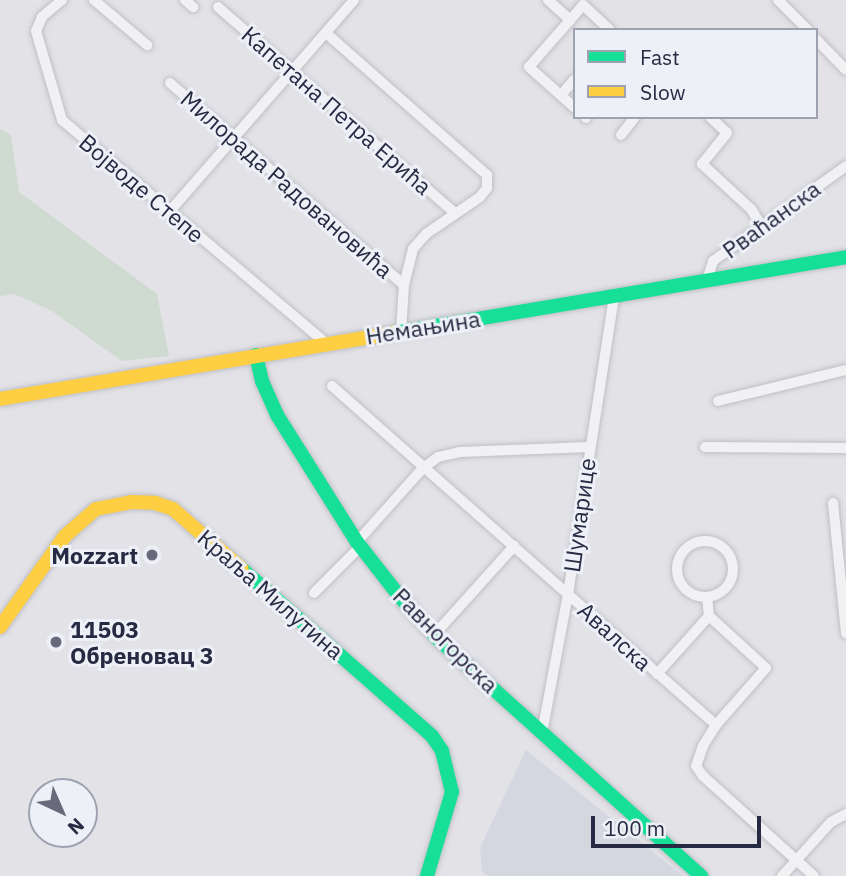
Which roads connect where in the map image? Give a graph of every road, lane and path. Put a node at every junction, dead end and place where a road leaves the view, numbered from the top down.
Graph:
1 (62, 0) edge
2 (94, 0) edge
3 (354, 0) edge
4 (548, 0) edge
5 (778, 0) edge
6 (218, 7) dead end
7 (570, 20) junction
8 (608, 28) edge
9 (806, 28) edge
10 (326, 33) junction
11 (818, 41) edge
12 (147, 44) dead end
13 (846, 70) edge
14 (291, 72) junction
15 (573, 81) edge
16 (170, 83) dead end
17 (561, 95) junction
18 (573, 106) edge
19 (633, 119) edge
20 (712, 119) edge
21 (621, 135) dead end
22 (234, 138) junction
23 (846, 166) edge
24 (170, 211) junction
25 (456, 214) junction
26 (761, 225) junction
27 (846, 257) edge
28 (707, 280) junction
29 (404, 285) junction
30 (614, 296) junction
31 (401, 331) junction
32 (326, 343) junction
33 (256, 355) junction
34 (846, 370) edge
35 (332, 386) dead end
36 (0, 400) edge
37 (718, 401) dead end
38 (589, 447) junction
39 (705, 447) dead end
40 (846, 448) edge
41 (423, 468) junction
42 (833, 503) dead end
43 (359, 544) junction
44 (513, 546) junction
45 (314, 593) dead end
46 (568, 594) junction
47 (707, 597) junction
48 (709, 615) junction
49 (0, 627) edge
50 (846, 634) edge
51 (434, 635) junction
52 (657, 674) junction
53 (716, 725) junction
54 (542, 733) junction
55 (846, 814) edge
56 (796, 860) junction
57 (427, 876) edge
58 (701, 876) edge
59 (782, 876) edge
60 (814, 876) edge

1 - 24 street, Војводе Степе
2 - 12 street
3 - 10 street
4 - 7 street
5 - 9 street
6 - 14 street, Капетана Петра Ерића
7 - 8 street
7 - 17 street
10 - 14 street
10 - 25 street
11 - 13 street
14 - 22 street
14 - 25 street, Капетана Петра Ерића
15 - 17 street
16 - 22 street, Милорада Радовановића
17 - 18 street
19 - 21 street
20 - 26 street
22 - 24 street
22 - 29 street, Милорада Радовановића
23 - 26 street, Рваћанска
24 - 32 street, Војводе Степе
25 - 29 street
26 - 28 street, Рваћанска
27 - 28 street, Немањина
28 - 30 street, Немањина
29 - 31 street
30 - 31 street, Немањина
30 - 38 street, Шумарице
31 - 32 street, Немањина
32 - 33 street, Немањина
33 - 36 street, Немањина
33 - 43 street, Равногорска
34 - 37 street
35 - 41 street, Авалска
38 - 41 street
38 - 46 street, Шумарице
39 - 40 street
41 - 43 street
41 - 44 street, Авалска
42 - 50 street
43 - 45 street
43 - 51 street, Равногорска
44 - 46 street, Авалска
44 - 51 street
46 - 52 street, Авалска
46 - 54 street, Шумарице
47 - 47 street
47 - 48 street
48 - 52 street
48 - 53 street
49 - 57 street, Краља Милутина
51 - 54 street, Равногорска
52 - 53 street, Авалска
53 - 56 street
54 - 58 street, Равногорска
55 - 56 street
56 - 59 street
56 - 60 street

